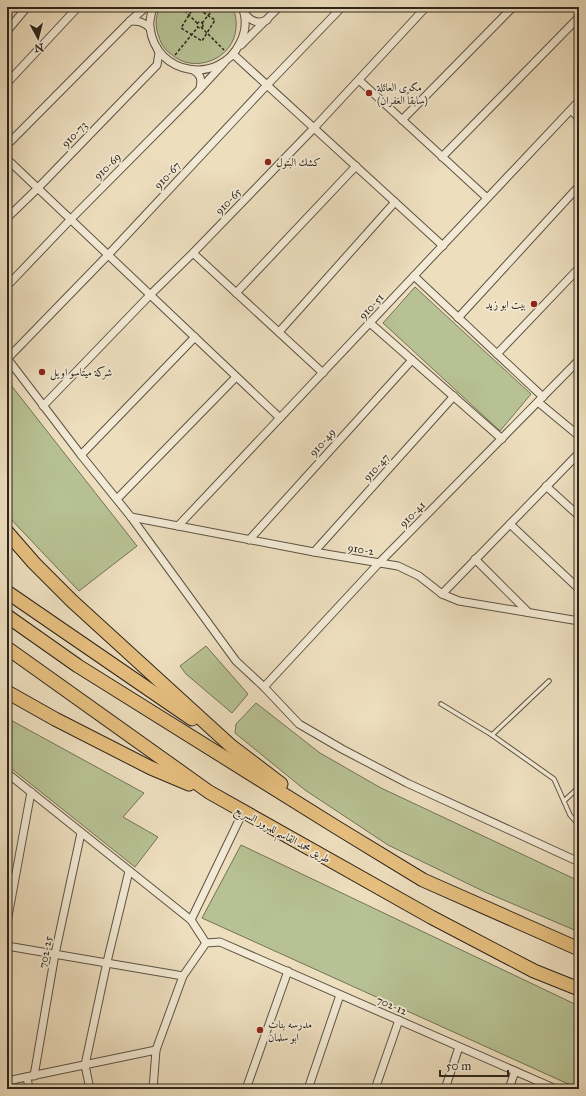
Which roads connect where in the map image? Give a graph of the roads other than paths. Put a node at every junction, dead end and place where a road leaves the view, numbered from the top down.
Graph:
1 (27, 7) edge
2 (78, 7) edge
3 (146, 7) edge
4 (153, 7) edge
5 (279, 7) edge
6 (342, 7) edge
7 (426, 7) edge
8 (513, 7) edge
9 (243, 9) edge
10 (579, 17) edge
11 (269, 18) junction
12 (132, 20) junction
13 (150, 28) junction
14 (7, 31) edge
15 (157, 48) junction
16 (235, 51) junction
17 (224, 62) junction
18 (173, 64) junction
19 (157, 65) junction
20 (193, 70) junction
21 (359, 80) junction
22 (7, 83) edge
23 (267, 85) junction
24 (200, 89) junction
25 (579, 101) edge
26 (570, 110) junction
27 (579, 118) edge
28 (402, 120) junction
29 (314, 128) junction
30 (7, 145) edge
31 (442, 157) junction
32 (7, 159) edge
33 (356, 166) junction
34 (579, 186) edge
35 (38, 188) junction
36 (487, 198) junction
37 (395, 202) junction
38 (7, 218) edge
39 (71, 219) junction
40 (443, 246) junction
41 (193, 253) junction
42 (108, 255) junction
43 (579, 268) edge
44 (414, 276) junction
45 (7, 286) edge
46 (236, 293) junction
47 (150, 295) junction
48 (458, 318) junction
49 (370, 323) junction
50 (279, 332) junction
51 (195, 337) junction
52 (497, 354) junction
53 (7, 359) edge
54 (412, 360) junction
55 (579, 360) edge
56 (323, 373) junction
57 (236, 377) junction
58 (454, 396) junction
59 (540, 399) junction
60 (43, 406) junction
61 (280, 418) junction
62 (579, 436) edge
63 (502, 439) junction
64 (579, 454) edge
65 (81, 455) junction
66 (546, 486) junction
67 (117, 499) junction
68 (579, 516) edge
69 (130, 517) junction
70 (510, 524) junction
71 (178, 526) junction
72 (7, 532) edge
73 (249, 540) junction
74 (314, 552) junction
75 (476, 559) junction
76 (379, 563) junction
77 (579, 589) edge
78 (7, 592) edge
79 (442, 594) junction
80 (528, 612) junction
81 (7, 616) edge
82 (579, 620) edge
83 (7, 648) edge
84 (549, 681) dead end
85 (264, 687) junction
86 (7, 692) edge
87 (441, 704) dead end
88 (492, 735) junction
89 (231, 746) junction
90 (7, 773) edge
91 (579, 787) edge
92 (31, 792) junction
93 (209, 792) junction
94 (564, 802) junction
95 (243, 812) junction
96 (579, 825) edge
97 (336, 828) junction
98 (81, 832) junction
99 (579, 862) edge
100 (129, 871) junction
101 (191, 920) junction
102 (7, 922) edge
103 (206, 943) junction
104 (7, 946) edge
105 (579, 948) edge
106 (55, 954) junction
107 (107, 962) junction
108 (288, 971) junction
109 (182, 976) junction
110 (579, 989) edge
111 (340, 995) junction
112 (399, 1020) junction
113 (459, 1047) junction
114 (156, 1050) junction
115 (85, 1064) junction
116 (515, 1071) junction
117 (30, 1076) junction
118 (7, 1081) edge
119 (29, 1089) edge
120 (90, 1089) edge
121 (153, 1089) edge
122 (246, 1089) edge
123 (308, 1089) edge
124 (375, 1089) edge
125 (445, 1089) edge
126 (509, 1089) edge
127 (556, 1089) edge

1 - 14 street
2 - 22 street
3 - 12 street
4 - 13 street
5 - 11 street
6 - 23 street, 910-67
7 - 21 street, 910-65
8 - 28 street
9 - 11 street
9 - 16 street
10 - 31 street
11 - 16 street
12 - 13 street
12 - 30 street
13 - 15 street
15 - 18 street
15 - 19 street
16 - 17 street, 910-69
16 - 23 street
17 - 20 street
17 - 24 street, 910-69
18 - 19 street
18 - 20 street
19 - 35 street, 910-73
20 - 24 street
21 - 28 street
21 - 29 street, 910-65
23 - 29 street
23 - 42 street, 910-67
24 - 39 street, 910-69
25 - 26 street, 910-51
26 - 27 street
26 - 36 street, 910-51
28 - 31 street
29 - 33 street
29 - 41 street, 910-65
31 - 36 street
32 - 35 street
33 - 37 street
33 - 46 street
34 - 48 street
35 - 38 street, 910-73
35 - 39 street
36 - 40 street, 910-51
37 - 40 street
37 - 50 street
39 - 42 street
39 - 45 street, 910-69
40 - 44 street, 910-51
41 - 46 street
41 - 47 street, 910-65
42 - 47 street
42 - 53 street, 910-67
43 - 52 street
44 - 48 street
44 - 49 street, 910-51
46 - 50 street
47 - 51 street
47 - 60 street, 910-65
48 - 52 street
49 - 54 street
49 - 56 street, 910-51
50 - 56 street
51 - 57 street
51 - 65 street
52 - 59 street
53 - 60 street
54 - 58 street
54 - 73 street, 910-49
55 - 59 street, 910-41
56 - 61 street, 910-51
57 - 61 street
57 - 67 street
58 - 63 street
58 - 74 street, 910-47
59 - 62 street
59 - 63 street, 910-41
60 - 65 street
61 - 71 street, 910-51
63 - 76 street, 910-41
64 - 66 street
65 - 67 street
66 - 68 street
66 - 70 street
67 - 69 street
69 - 71 street, 910-2
69 - 85 street
70 - 75 street
70 - 77 street
71 - 73 street, 910-2
72 - 89 highway
73 - 74 street, 910-2
74 - 76 street, 910-2
75 - 79 street
75 - 80 street
76 - 79 street, 910-2
76 - 85 street, 910-41
78 - 89 highway
79 - 80 street, 910-2
80 - 82 street, 910-2
81 - 97 highway
83 - 93 highway, طريق محمد القاسم للمرور السريع
84 - 88 lane
85 - 99 street
86 - 93 highway
87 - 88 lane
88 - 94 lane
89 - 97 highway
90 - 92 street
91 - 94 lane
92 - 98 street
92 - 102 street
93 - 95 highway, طريق محمد القاسم للمرور السريع
94 - 96 lane
95 - 101 street
95 - 110 highway, طريق محمد القاسم للمرور السريع
97 - 105 highway
98 - 100 street
98 - 106 street, 702-25
100 - 101 street
100 - 107 street
101 - 103 street
103 - 108 street, 702-12
103 - 109 street
104 - 106 street
106 - 107 street
106 - 117 street, 702-25
107 - 109 street
107 - 115 street
108 - 111 street, 702-12
108 - 122 street
109 - 114 street
111 - 112 street, 702-12
111 - 123 street
112 - 113 street, 702-12
112 - 124 street
113 - 116 street, 702-12
113 - 125 street
114 - 115 street
114 - 121 street
115 - 117 street
115 - 120 street
116 - 126 street
116 - 127 street, 702-12
117 - 118 street
117 - 119 street, 702-25

